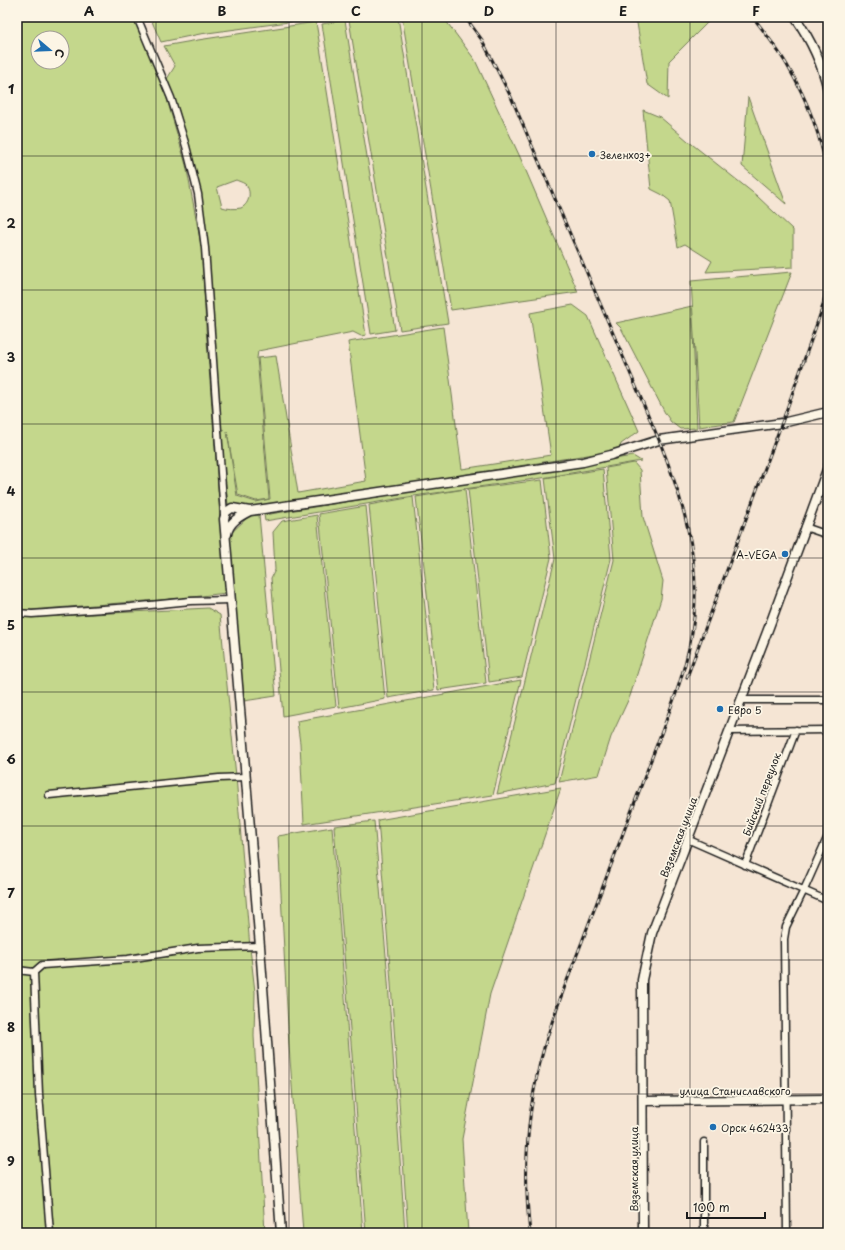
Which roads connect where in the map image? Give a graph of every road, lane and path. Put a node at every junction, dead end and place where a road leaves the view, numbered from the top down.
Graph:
1 (137, 17) edge
2 (795, 17) edge
3 (828, 90) edge
4 (828, 412) edge
5 (828, 467) edge
6 (250, 511) junction
7 (224, 519) junction
8 (805, 527) junction
9 (828, 535) edge
10 (226, 539) junction
11 (231, 600) junction
12 (17, 613) edge
13 (741, 700) junction
14 (828, 700) edge
15 (796, 730) junction
16 (828, 730) edge
17 (729, 731) junction
18 (246, 777) junction
19 (49, 795) dead end
20 (828, 836) edge
21 (687, 839) junction
22 (745, 865) junction
23 (804, 890) junction
24 (828, 900) edge
25 (260, 946) junction
26 (17, 970) edge
27 (34, 972) junction
28 (785, 1100) junction
29 (828, 1100) edge
30 (643, 1101) junction
31 (704, 1142) dead end
32 (50, 1233) edge
33 (281, 1233) edge
34 (643, 1233) edge
35 (704, 1233) edge
36 (787, 1233) edge

1 - 7 street
2 - 3 main road
4 - 6 main road
5 - 8 main road, Вяземская улица
6 - 7 main road
6 - 10 main road
7 - 10 main road
8 - 9 street
8 - 13 main road, Вяземская улица
10 - 11 main road
11 - 12 street
11 - 18 main road
13 - 14 street
13 - 17 main road, Вяземская улица
15 - 16 street
15 - 17 street
15 - 22 street, Бийский переулок
17 - 21 main road, Вяземская улица
18 - 19 street
18 - 25 main road
20 - 23 street
21 - 22 street
21 - 30 main road, Вяземская улица
22 - 23 street
23 - 24 street
23 - 28 street
25 - 27 street
25 - 33 main road
26 - 27 street
27 - 32 street
28 - 29 main road, улица Станиславского
28 - 30 main road, улица Станиславского
28 - 36 street
30 - 34 main road, Вяземская улица
31 - 35 street

